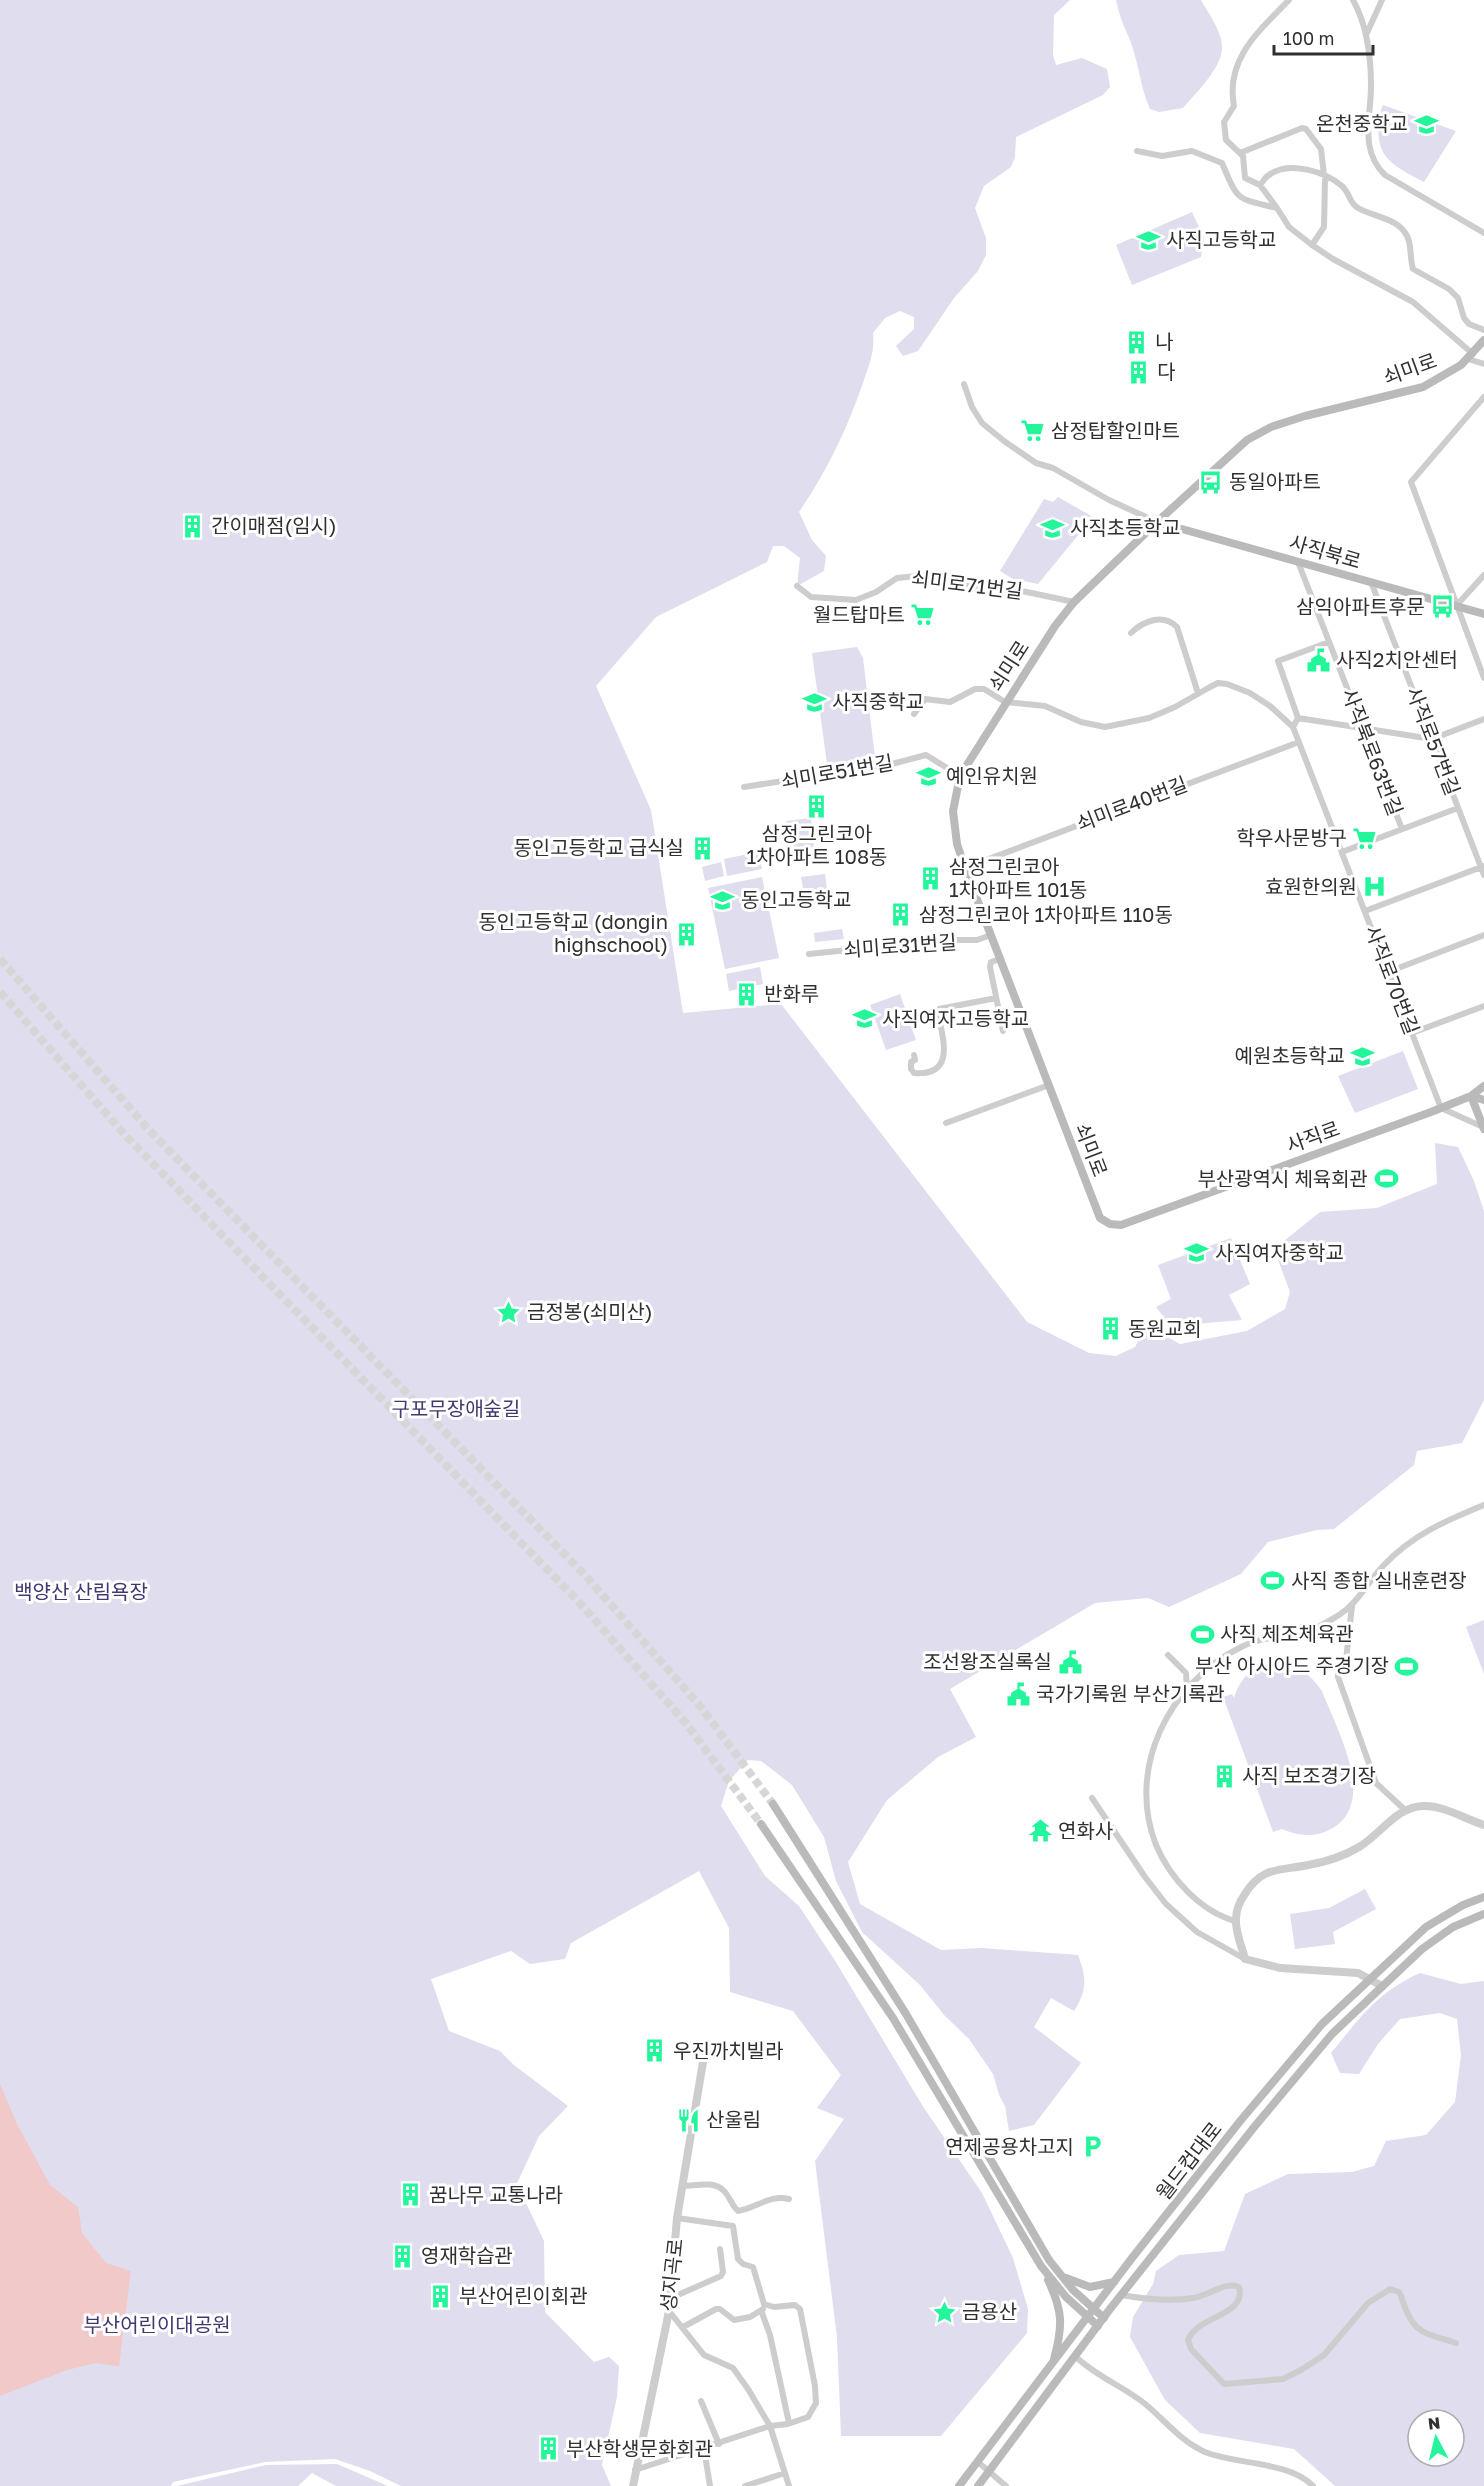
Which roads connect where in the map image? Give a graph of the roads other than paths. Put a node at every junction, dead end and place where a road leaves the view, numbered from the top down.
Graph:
1 (1289, 0) edge
2 (1353, 0) edge
3 (1383, 0) edge
4 (1366, 35) junction
5 (1137, 151) dead end
6 (1240, 153) junction
7 (1326, 177) junction
8 (1260, 185) junction
9 (1277, 208) junction
10 (1484, 232) edge
11 (1312, 244) junction
12 (1484, 330) edge
13 (1484, 339) edge
14 (1470, 356) junction
15 (1484, 364) edge
16 (964, 384) dead end
17 (1484, 398) edge
18 (1157, 522) junction
19 (1298, 562) junction
20 (1484, 575) edge
21 (1371, 582) junction
22 (797, 586) dead end
23 (1074, 602) junction
24 (1456, 606) junction
25 (1484, 614) edge
26 (1131, 633) dead end
27 (1329, 642) junction
28 (1484, 678) edge
29 (1198, 693) junction
30 (1005, 702) junction
31 (914, 714) dead end
32 (1298, 718) junction
33 (1484, 719) edge
34 (1293, 727) junction
35 (1362, 728) junction
36 (1432, 739) junction
37 (1299, 742) junction
38 (960, 776) junction
39 (744, 787) dead end
40 (1458, 808) junction
41 (1402, 829) junction
42 (1342, 852) junction
43 (1483, 867) edge
44 (965, 868) junction
45 (1484, 875) edge
46 (1365, 911) junction
47 (991, 935) junction
48 (1484, 935) edge
49 (809, 954) dead end
50 (1000, 959) junction
51 (1388, 972) junction
52 (996, 998) junction
53 (1484, 1006) edge
54 (1003, 1031) dead end
55 (1412, 1033) junction
56 (914, 1055) dead end
57 (1049, 1085) junction
58 (1484, 1086) edge
59 (1471, 1096) junction
60 (1484, 1100) edge
61 (1441, 1107) junction
62 (946, 1123) dead end
63 (1484, 1128) edge
64 (1100, 1218) joint
65 (1484, 1505) edge
66 (1352, 1606) junction
67 (1168, 1655) dead end
68 (1187, 1689) junction
69 (1092, 1798) dead end
70 (773, 1804) tunnel mouth
71 (1405, 1810) junction
72 (761, 1824) tunnel mouth
73 (1484, 1825) edge
74 (1484, 1897) edge
75 (1484, 1914) edge
76 (1235, 1921) junction
77 (1245, 1959) junction
78 (1369, 1978) junction
79 (1382, 1986) junction
80 (703, 2062) dead end
81 (682, 2186) junction
82 (789, 2199) dead end
83 (677, 2218) junction
84 (720, 2249) dead end
85 (1041, 2266) junction
86 (1061, 2276) junction
87 (1114, 2282) junction
88 (1121, 2295) junction
89 (671, 2298) junction
90 (764, 2308) junction
91 (1094, 2310) junction
92 (669, 2311) junction
93 (1088, 2318) junction
94 (1104, 2318) junction
95 (1098, 2326) junction
96 (683, 2327) junction
97 (1456, 2343) dead end
98 (1076, 2357) junction
99 (1053, 2364) junction
100 (701, 2401) dead end
101 (789, 2423) junction
102 (770, 2426) junction
103 (718, 2444) junction
104 (704, 2449) junction
105 (978, 2462) junction
106 (635, 2470) junction
107 (989, 2472) junction
108 (785, 2473) junction
109 (1309, 2485) edge
110 (633, 2486) edge
111 (710, 2486) edge
112 (745, 2486) edge
113 (789, 2486) edge
114 (959, 2486) edge
115 (978, 2486) edge
116 (1006, 2486) edge

1 - 6 street
2 - 4 street
3 - 4 street
4 - 10 street
5 - 9 street
6 - 7 street
6 - 8 street
7 - 8 street
7 - 11 street
7 - 12 street
8 - 9 street
9 - 11 street
11 - 14 street
13 - 14 main road, 쇠미로
14 - 15 street
14 - 18 main road, 쇠미로
16 - 18 street
17 - 24 street
18 - 19 main road, 사직북로
18 - 23 main road, 쇠미로
19 - 21 main road, 사직북로
19 - 27 street, 사직북로63번길
20 - 24 street
21 - 24 main road, 사직북로
21 - 36 street, 사직로57번길
22 - 23 street, 쇠미로71번길
23 - 30 main road, 쇠미로
24 - 25 main road, 사직북로
24 - 28 street
26 - 29 street
27 - 32 street
27 - 35 street, 사직북로63번길
29 - 30 street
29 - 34 street
30 - 31 street
30 - 38 main road, 쇠미로
32 - 34 street
32 - 35 street
33 - 36 street
34 - 37 street, 사직로70번길
35 - 36 street
35 - 41 street, 사직북로63번길
36 - 40 street, 사직로57번길
37 - 42 street, 사직로70번길
37 - 44 street, 쇠미로40번길
38 - 39 street, 쇠미로51번길
38 - 44 main road, 쇠미로
40 - 41 street
40 - 43 street, 사직로57번길
41 - 42 street
42 - 46 street, 사직로70번길
43 - 45 street, 사직로57번길
43 - 46 street
44 - 47 main road, 쇠미로
46 - 51 street, 사직로70번길
47 - 49 street, 쇠미로31번길
47 - 50 main road, 쇠미로
48 - 51 street
50 - 52 street
50 - 57 main road, 쇠미로
51 - 55 street, 사직로70번길
52 - 54 street
52 - 56 street
53 - 55 street
55 - 61 street, 사직로70번길
57 - 62 street
57 - 64 main road, 쇠미로
58 - 59 main road, 사직로
59 - 60 main road
59 - 61 main road, 사직로
59 - 63 main road
61 - 63 street
61 - 64 main road, 사직로
65 - 66 street
66 - 68 street
66 - 71 street
67 - 68 street
68 - 76 street
69 - 77 street
70 - 86 main road
71 - 73 street
71 - 76 street
72 - 85 main road
74 - 78 main road, 월드컵대로
75 - 79 main road, 월드컵대로
76 - 77 street
77 - 78 street
78 - 79 street
78 - 87 main road, 월드컵대로
79 - 88 main road, 월드컵대로
80 - 81 street, 성지곡로
81 - 82 street
81 - 83 street, 성지곡로
83 - 89 street, 성지곡로
83 - 90 street
84 - 89 street
85 - 93 main road
85 - 99 main road
86 - 87 main road
86 - 91 main road
87 - 91 main road, 월드컵대로
88 - 94 main road, 월드컵대로
88 - 97 street
89 - 92 street, 성지곡로
90 - 96 street
90 - 101 street
90 - 101 street
91 - 93 main road, 월드컵대로
91 - 94 main road
92 - 96 street
92 - 106 street, 성지곡로
93 - 95 main road
93 - 99 main road, 월드컵대로
94 - 95 main road, 월드컵대로
95 - 98 main road, 월드컵대로
96 - 102 street
98 - 107 main road, 월드컵대로
98 - 109 street
99 - 105 main road, 월드컵대로
100 - 103 street
101 - 102 street
102 - 103 street
102 - 108 street
103 - 104 street
104 - 106 street
104 - 111 street
105 - 107 street
105 - 114 main road, 월드컵대로
106 - 110 street, 성지곡로
107 - 115 main road, 월드컵대로
107 - 116 street
108 - 112 street
108 - 113 street

